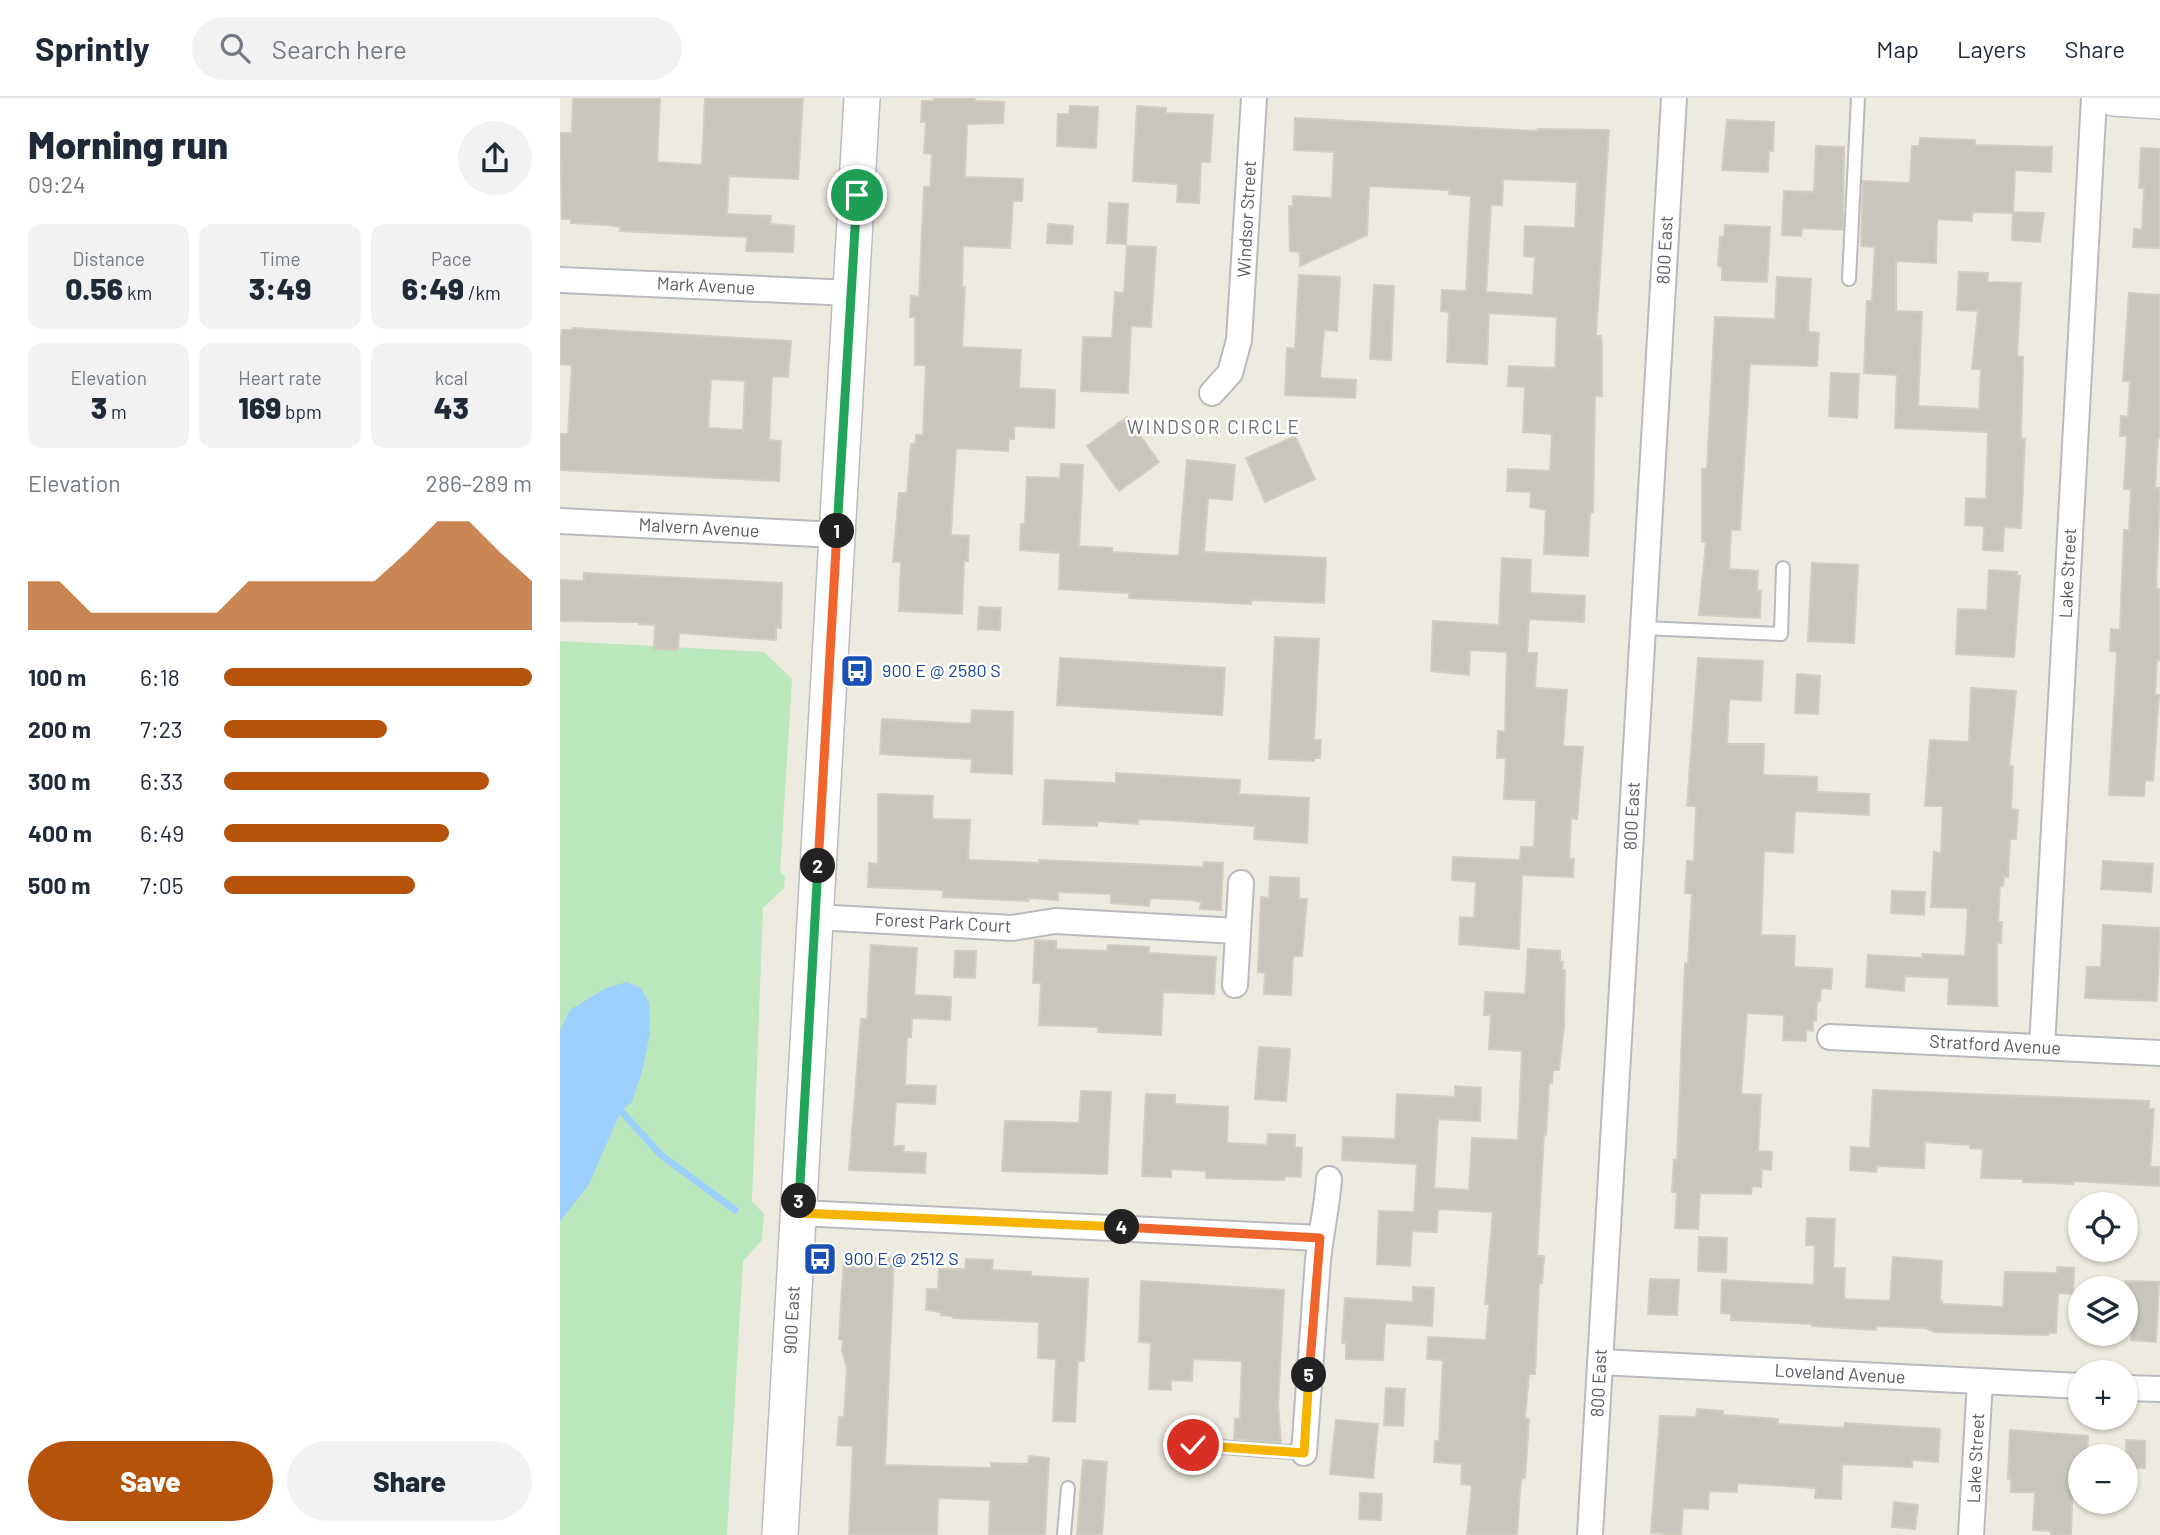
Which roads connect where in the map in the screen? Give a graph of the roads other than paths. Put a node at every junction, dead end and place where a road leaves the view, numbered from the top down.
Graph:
1 (862, 98) edge
2 (1254, 98) edge
3 (1674, 98) edge
4 (1858, 98) edge
5 (2094, 98) edge
6 (2114, 98) edge
7 (2160, 100) edge
8 (1849, 279) dead end
9 (560, 280) edge
10 (851, 293) junction
11 (1212, 393) dead end
12 (560, 521) edge
13 (837, 535) junction
14 (1783, 568) dead end
15 (1643, 628) junction
16 (1241, 883) dead end
17 (816, 917) junction
18 (1238, 931) junction
19 (1235, 985) dead end
20 (1830, 1037) dead end
21 (2042, 1048) junction
22 (2160, 1054) edge
23 (1329, 1179) dead end
24 (799, 1213) junction
25 (1320, 1238) junction
26 (1600, 1362) junction
27 (1980, 1381) junction
28 (2068, 1384) edge
29 (2138, 1389) edge
30 (2160, 1390) edge
31 (1193, 1445) dead end
32 (1304, 1453) joint
33 (1068, 1488) dead end
34 (780, 1535) edge
35 (1064, 1535) edge
36 (1590, 1535) edge
37 (1971, 1535) edge

1 - 10 street, 900 East
2 - 11 street, Windsor Street
3 - 15 street, 800 East
4 - 8 lane
5 - 21 street, Lake Street
6 - 7 street
9 - 10 street, Mark Avenue
10 - 13 street, 900 East
12 - 13 street, Malvern Avenue
13 - 17 street, 900 East
14 - 15 lane
15 - 26 street, 800 East
16 - 18 street
17 - 18 street, Forest Park Court
17 - 24 street, 900 East
18 - 19 street
20 - 21 street, Stratford Avenue
21 - 22 street, Stratford Avenue
23 - 25 street
24 - 25 street
24 - 34 street, 900 East
25 - 32 street
26 - 27 street, Loveland Avenue
26 - 36 street, 800 East
27 - 28 street, Loveland Avenue
27 - 37 street, Lake Street
29 - 30 street
31 - 32 lane
33 - 35 lane

